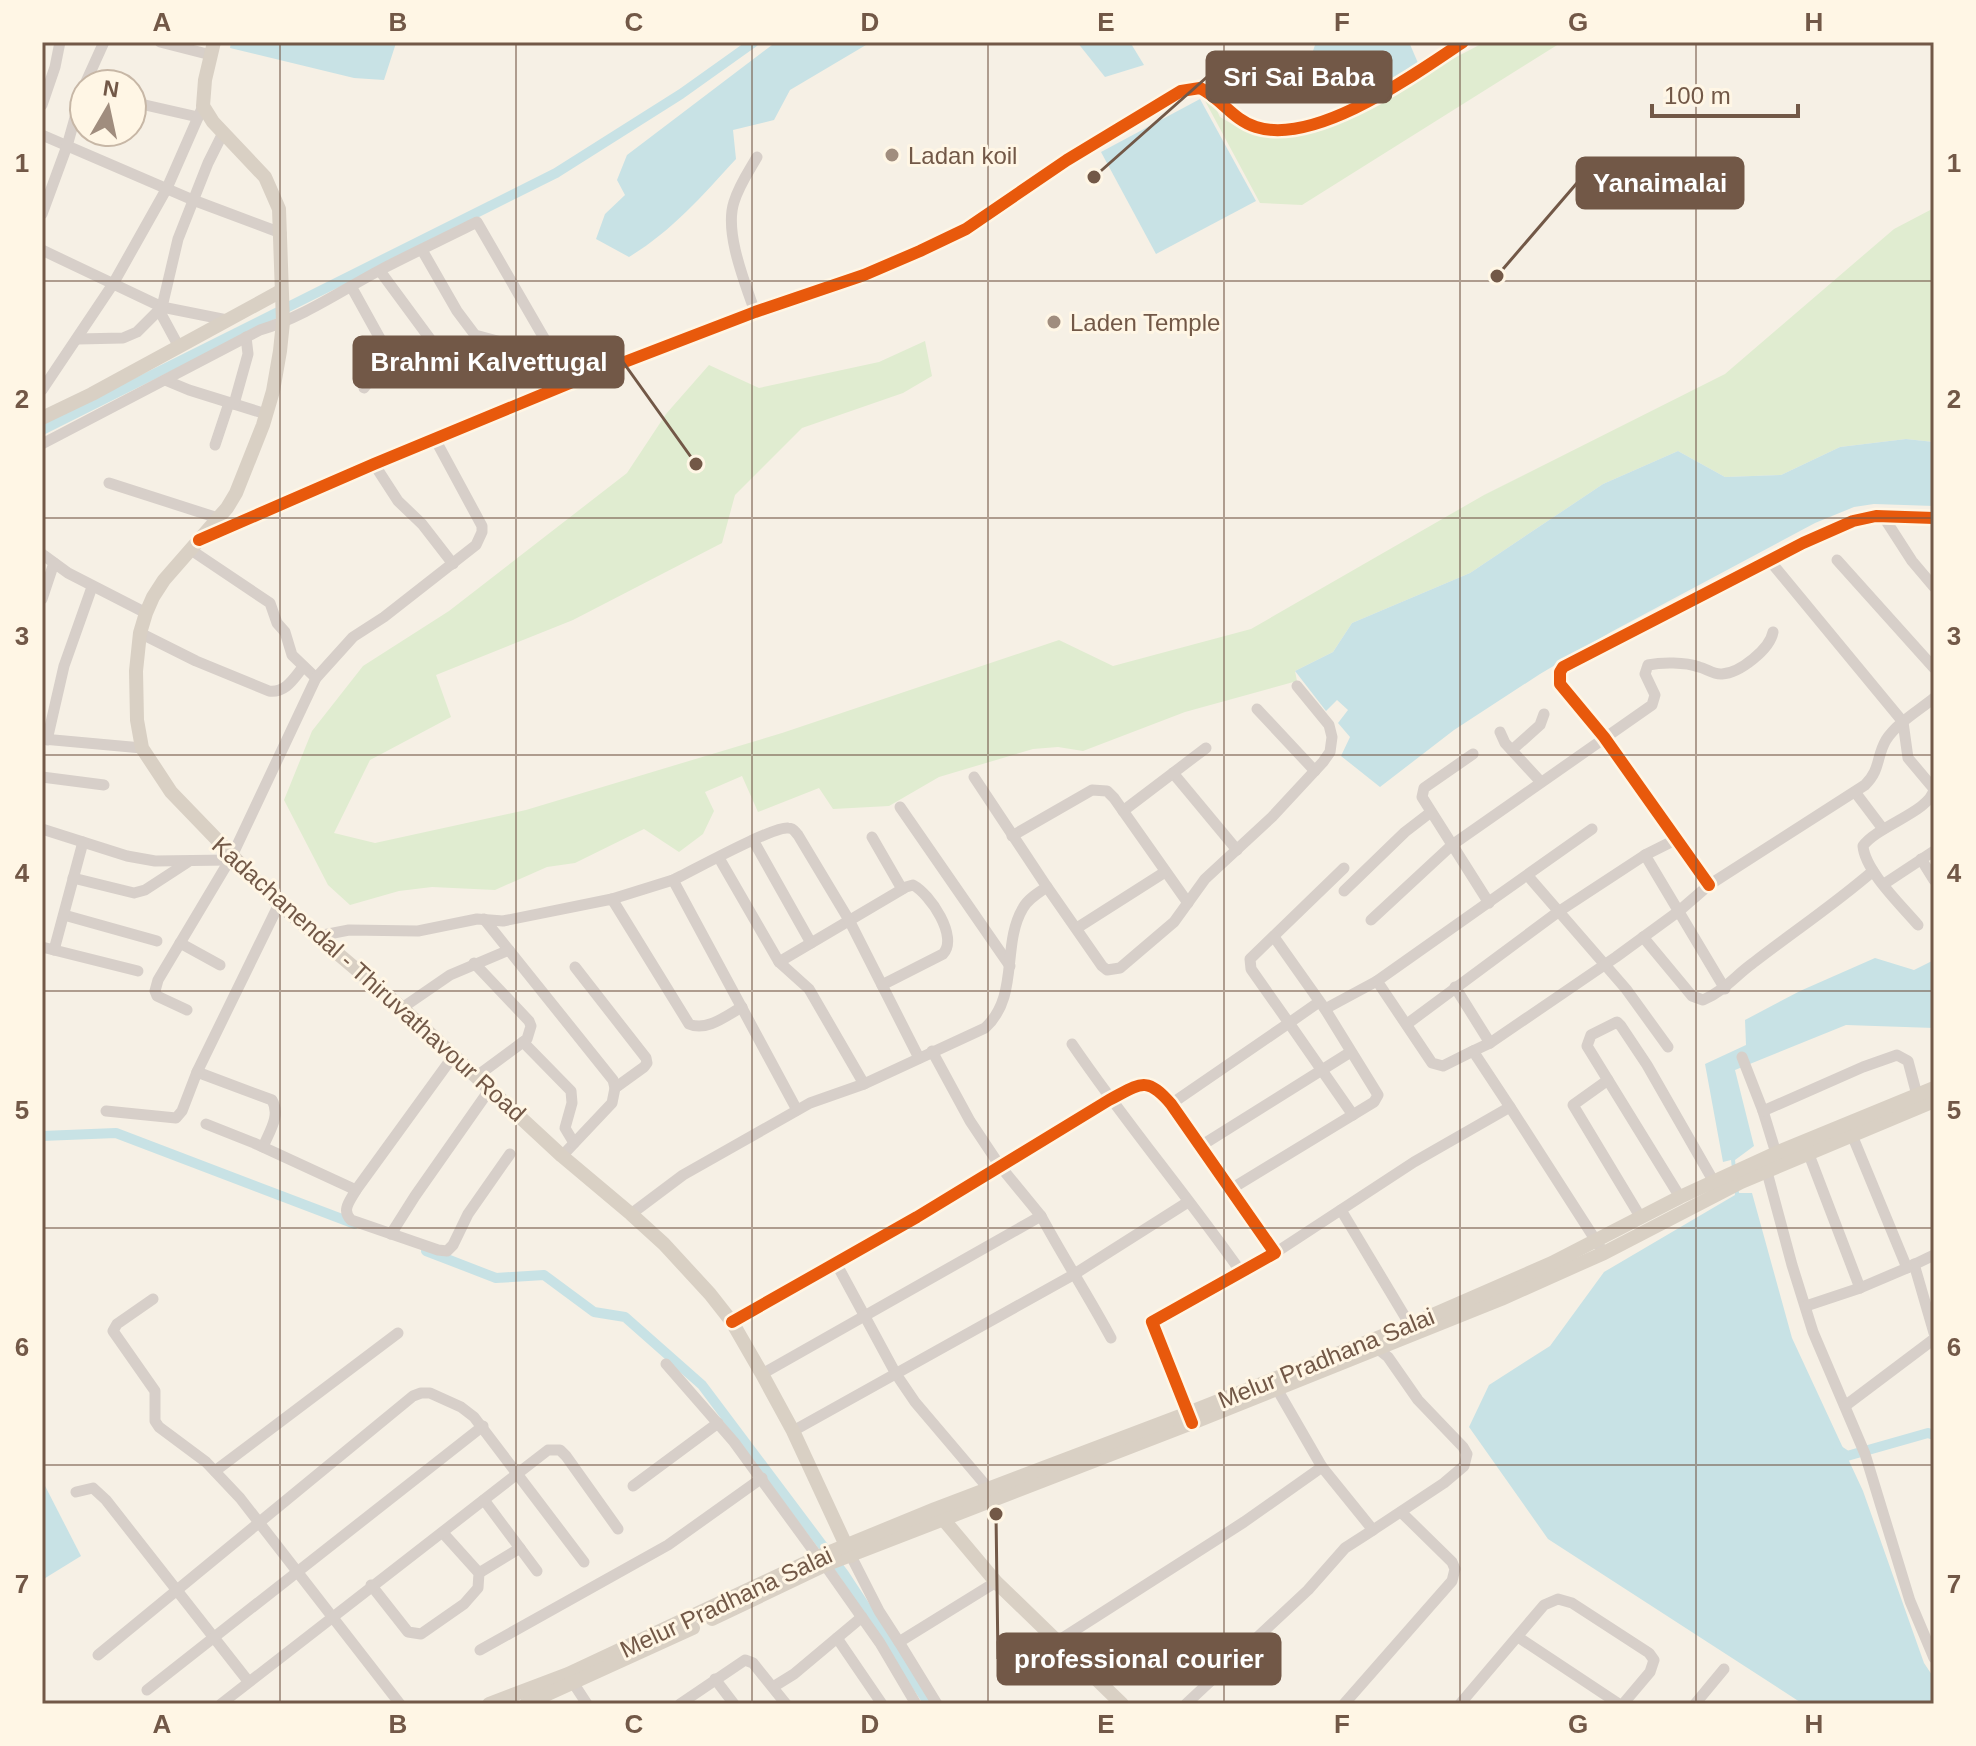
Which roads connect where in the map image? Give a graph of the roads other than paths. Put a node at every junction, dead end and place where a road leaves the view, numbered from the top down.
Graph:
1 (60, 42) edge
2 (104, 42) edge
3 (160, 42) edge
4 (1463, 42) edge
5 (212, 48) edge
6 (93, 68) edge
7 (148, 104) edge
8 (42, 105) edge
9 (200, 111) junction
10 (223, 133) junction
11 (42, 135) edge
12 (68, 143) edge
13 (67, 146) junction
14 (757, 157) dead end
15 (167, 188) junction
16 (193, 200) junction
17 (43, 207) edge
18 (281, 233) junction
19 (42, 250) edge
20 (422, 250) junction
21 (380, 271) junction
22 (113, 284) junction
23 (352, 288) junction
24 (281, 296) junction
25 (161, 308) junction
26 (755, 312) junction
27 (227, 320) junction
28 (283, 323) junction
29 (246, 337) junction
30 (78, 339) junction
31 (547, 346) junction
32 (179, 347) junction
33 (436, 347) dead end
34 (165, 380) junction
35 (570, 383) junction
36 (364, 388) dead end
37 (42, 390) edge
38 (232, 404) junction
39 (266, 414) junction
40 (42, 418) edge
41 (435, 439) junction
42 (42, 444) edge
43 (215, 445) dead end
44 (374, 464) junction
45 (109, 483) dead end
46 (1883, 516) junction
47 (218, 518) junction
48 (1934, 518) edge
49 (195, 545) junction
50 (42, 554) edge
51 (1837, 560) dead end
52 (1770, 561) junction
53 (54, 563) junction
54 (453, 564) junction
55 (92, 587) junction
56 (1934, 587) edge
57 (42, 599) edge
58 (146, 613) junction
59 (1773, 632) dead end
60 (140, 633) junction
61 (303, 667) junction
62 (1934, 668) edge
63 (316, 678) junction
64 (1297, 686) dead end
65 (1934, 698) edge
66 (1257, 709) dead end
67 (1544, 714) dead end
68 (1903, 722) junction
69 (1500, 732) dead end
70 (1604, 737) junction
71 (45, 739) edge
72 (142, 748) junction
73 (1206, 748) dead end
74 (1512, 750) junction
75 (1473, 754) dead end
76 (1315, 771) junction
77 (1173, 773) junction
78 (42, 777) edge
79 (974, 777) dead end
80 (1540, 781) junction
81 (104, 785) dead end
82 (1855, 792) junction
83 (900, 807) dead end
84 (1123, 811) junction
85 (1431, 812) junction
86 (42, 829) edge
87 (1592, 829) dead end
88 (1883, 829) junction
89 (1012, 836) junction
90 (872, 837) dead end
91 (753, 840) junction
92 (1675, 840) junction
93 (83, 842) junction
94 (1452, 845) junction
95 (1237, 850) junction
96 (1934, 851) edge
97 (1645, 855) junction
98 (231, 858) junction
99 (719, 858) junction
100 (1921, 859) junction
101 (188, 862) junction
102 (1344, 868) dead end
103 (1873, 871) junction
104 (1165, 872) junction
105 (1528, 876) junction
106 (73, 878) junction
107 (673, 880) junction
108 (1934, 880) edge
109 (1884, 884) junction
110 (1709, 885) junction
111 (1047, 887) junction
112 (902, 889) junction
113 (1344, 891) dead end
114 (612, 899) junction
115 (1188, 903) junction
116 (1489, 903) junction
117 (279, 904) junction
118 (1679, 911) junction
119 (1558, 912) junction
120 (64, 915) junction
121 (484, 919) junction
122 (849, 920) junction
123 (1371, 920) dead end
124 (1918, 925) dead end
125 (1077, 928) junction
126 (318, 936) junction
127 (1274, 937) junction
128 (1643, 937) junction
129 (157, 941) dead end
130 (180, 943) junction
131 (811, 943) junction
132 (48, 948) edge
133 (509, 950) junction
134 (779, 962) junction
135 (474, 963) junction
136 (220, 965) dead end
137 (1605, 965) junction
138 (1010, 966) junction
139 (575, 967) dead end
140 (138, 971) dead end
141 (1377, 981) junction
142 (882, 985) junction
143 (1455, 987) junction
144 (1725, 989) junction
145 (1322, 1006) junction
146 (742, 1007) junction
147 (402, 1008) junction
148 (187, 1010) dead end
149 (1289, 1023) junction
150 (1407, 1024) junction
151 (523, 1042) junction
152 (1490, 1043) junction
153 (1072, 1044) dead end
154 (1668, 1047) dead end
155 (932, 1051) junction
156 (1473, 1051) junction
157 (1349, 1053) junction
158 (454, 1055) junction
159 (1742, 1057) dead end
160 (919, 1058) junction
161 (1322, 1070) junction
162 (197, 1072) junction
163 (477, 1076) junction
164 (1608, 1080) junction
165 (864, 1084) junction
166 (615, 1088) junction
167 (1934, 1088) edge
168 (490, 1089) junction
169 (1917, 1095) junction
170 (1109, 1100) junction
171 (1934, 1101) edge
172 (1171, 1104) junction
173 (1510, 1107) junction
174 (797, 1110) junction
175 (106, 1111) dead end
176 (1763, 1111) junction
177 (1353, 1115) junction
178 (206, 1124) dead end
179 (1852, 1135) junction
180 (574, 1143) junction
181 (263, 1147) junction
182 (1199, 1147) junction
183 (1808, 1152) junction
184 (1776, 1153) junction
185 (510, 1154) dead end
186 (562, 1156) junction
187 (1000, 1166) junction
188 (1767, 1172) junction
189 (1735, 1178) junction
190 (1714, 1182) junction
191 (1231, 1189) junction
192 (356, 1190) junction
193 (1680, 1197) junction
194 (1188, 1202) junction
195 (1341, 1210) junction
196 (631, 1214) junction
197 (1041, 1216) junction
198 (1641, 1218) junction
199 (391, 1234) junction
200 (1600, 1248) junction
201 (1275, 1253) junction
202 (1934, 1255) edge
203 (836, 1263) junction
204 (1910, 1266) junction
205 (1241, 1272) junction
206 (1073, 1275) junction
207 (1860, 1288) junction
208 (153, 1299) dead end
209 (1806, 1306) junction
210 (865, 1317) junction
211 (732, 1322) junction
212 (1410, 1325) junction
213 (398, 1333) dead end
214 (1934, 1336) edge
215 (1111, 1338) dead end
216 (1378, 1349) junction
217 (666, 1364) dead end
218 (762, 1374) junction
219 (896, 1374) junction
220 (1277, 1389) junction
221 (1845, 1406) junction
222 (1190, 1418) junction
223 (718, 1423) junction
224 (483, 1426) junction
225 (793, 1431) junction
226 (1322, 1467) junction
227 (215, 1471) junction
228 (519, 1474) junction
229 (762, 1478) junction
230 (633, 1486) dead end
231 (988, 1488) junction
232 (76, 1492) dead end
233 (484, 1500) junction
234 (1401, 1512) junction
235 (939, 1514) junction
236 (258, 1522) junction
237 (618, 1529) dead end
238 (1373, 1530) junction
239 (443, 1533) junction
240 (520, 1548) junction
241 (834, 1557) junction
242 (584, 1562) dead end
243 (297, 1571) junction
244 (537, 1571) dead end
245 (479, 1573) junction
246 (996, 1582) junction
247 (371, 1585) junction
248 (176, 1592) junction
249 (333, 1616) junction
250 (862, 1617) junction
251 (212, 1637) junction
252 (1518, 1637) junction
253 (837, 1638) junction
254 (1058, 1641) junction
255 (899, 1642) junction
256 (480, 1650) dead end
257 (98, 1655) dead end
258 (1934, 1658) edge
259 (1724, 1669) dead end
260 (570, 1678) junction
261 (715, 1679) junction
262 (248, 1681) junction
263 (773, 1687) junction
264 (147, 1690) dead end
265 (1114, 1701) edge
266 (221, 1704) edge
267 (400, 1704) edge
268 (489, 1704) edge
269 (526, 1704) edge
270 (587, 1704) edge
271 (680, 1704) edge
272 (734, 1704) edge
273 (786, 1704) edge
274 (882, 1704) edge
275 (916, 1704) edge
276 (937, 1704) edge
277 (1186, 1704) edge
278 (1344, 1704) edge
279 (1460, 1704) edge
280 (1621, 1704) edge
281 (1695, 1704) edge

1 - 8 street
2 - 6 street
3 - 5 street
4 - 26 street
5 - 9 main road
7 - 9 street
9 - 10 main road, Kadachanendal - Thiruvathavour Road
9 - 15 street
10 - 16 street
10 - 18 main road, Kadachanendal - Thiruvathavour Road
11 - 13 street
12 - 13 street
13 - 15 street
13 - 17 street
14 - 26 street
15 - 16 street
15 - 22 street
16 - 18 street
16 - 25 street
18 - 24 main road, Kadachanendal - Thiruvathavour Road
19 - 22 street
20 - 21 street
20 - 31 street
20 - 31 street
21 - 23 street
21 - 33 street
22 - 25 street
22 - 30 street
23 - 28 street
23 - 36 street
24 - 27 main road
24 - 28 main road, Kadachanendal - Thiruvathavour Road
25 - 27 street
25 - 30 street
25 - 32 street
26 - 35 street
27 - 32 main road
28 - 29 street
28 - 39 main road, Kadachanendal - Thiruvathavour Road
29 - 34 street
29 - 38 street
30 - 37 street
31 - 35 street
32 - 40 main road
34 - 38 street
34 - 42 street
35 - 41 street
38 - 39 street
38 - 43 street
39 - 47 main road, Kadachanendal - Thiruvathavour Road
41 - 44 street
41 - 54 street
44 - 49 street
44 - 54 street
45 - 47 street
46 - 48 street
46 - 52 street
46 - 56 street
47 - 49 main road, Kadachanendal - Thiruvathavour Road
49 - 58 main road, Kadachanendal - Thiruvathavour Road
49 - 61 street
50 - 53 street
51 - 62 street
52 - 68 street
52 - 70 street
53 - 55 street
53 - 57 street
54 - 63 street
55 - 58 street
55 - 71 street
58 - 60 main road, Kadachanendal - Thiruvathavour Road
59 - 70 street
60 - 61 street
60 - 72 main road, Kadachanendal - Thiruvathavour Road
61 - 63 street
63 - 98 street
64 - 76 street
65 - 68 street
66 - 76 street
67 - 74 street
68 - 82 street
68 - 88 street
69 - 74 street
70 - 80 street
70 - 92 street
71 - 72 street
72 - 98 main road, Kadachanendal - Thiruvathavour Road
73 - 77 street
74 - 80 street
75 - 85 street
76 - 95 street
77 - 84 street
77 - 95 street
78 - 81 street
79 - 89 street
80 - 94 street
82 - 88 street
82 - 110 street
83 - 138 street
84 - 89 street
84 - 104 street
85 - 94 street
85 - 113 street
86 - 93 street
87 - 105 street
88 - 103 street
89 - 111 street
90 - 112 street
91 - 99 street
91 - 122 street
91 - 131 street
92 - 97 street
92 - 110 street
93 - 101 street
93 - 106 street
94 - 116 street
94 - 123 street
95 - 115 street
96 - 100 street
97 - 118 street
97 - 119 street
98 - 101 street
98 - 117 main road, Kadachanendal - Thiruvathavour Road
98 - 130 street
99 - 107 street
99 - 134 street
100 - 108 street
100 - 109 street
101 - 106 street
102 - 127 street
103 - 109 street
103 - 144 street
104 - 115 street
104 - 125 street
105 - 116 street
105 - 119 street
106 - 120 street
107 - 114 street
107 - 146 street
109 - 124 street
110 - 118 street
111 - 125 street
111 - 138 street
112 - 122 street
112 - 142 street
114 - 121 street
114 - 146 street
115 - 125 street
116 - 141 street
117 - 126 main road, Kadachanendal - Thiruvathavour Road
117 - 162 street
118 - 128 street
118 - 144 street
119 - 137 street
119 - 143 street
120 - 129 street
120 - 132 street
121 - 126 street
121 - 133 street
122 - 131 street
122 - 142 street
126 - 147 main road, Kadachanendal - Thiruvathavour Road
127 - 145 street
127 - 149 street
128 - 137 street
128 - 144 street
130 - 136 street
130 - 148 street
131 - 134 street
132 - 140 street
133 - 135 street
133 - 166 street
134 - 165 street
135 - 147 street
135 - 151 street
137 - 152 street
137 - 154 street
138 - 155 street
139 - 166 street
141 - 145 street
141 - 150 street
142 - 160 street
143 - 150 street
143 - 152 street
145 - 149 street
145 - 157 street
146 - 174 street
147 - 158 main road, Kadachanendal - Thiruvathavour Road
149 - 161 street
149 - 172 street
150 - 156 street
151 - 163 street
151 - 180 street
152 - 156 street
153 - 170 street
155 - 160 street
155 - 187 street
156 - 173 street
157 - 161 street
157 - 177 street
158 - 163 main road, Kadachanendal - Thiruvathavour Road
158 - 192 street
159 - 176 street
160 - 165 street
161 - 177 street
161 - 182 street
162 - 175 street
162 - 181 street
163 - 168 main road, Kadachanendal - Thiruvathavour Road
164 - 190 street
164 - 193 street
164 - 198 street
165 - 174 street
166 - 180 street
167 - 169 main road, Melur Pradhana Salai
168 - 186 main road, Kadachanendal - Thiruvathavour Road
168 - 199 street
169 - 176 street
169 - 184 main road, Melur Pradhana Salai
170 - 172 street
170 - 187 street
170 - 194 street
171 - 179 main road, Melur Pradhana Salai
172 - 182 street
173 - 195 street
173 - 200 street
174 - 196 street
176 - 184 street
177 - 191 street
178 - 181 street
179 - 183 main road, Melur Pradhana Salai
179 - 204 street
180 - 186 street
181 - 192 street
182 - 191 street
183 - 188 main road, Melur Pradhana Salai
183 - 207 street
184 - 189 main road, Melur Pradhana Salai
185 - 199 street
186 - 196 main road, Kadachanendal - Thiruvathavour Road
187 - 197 street
187 - 203 street
188 - 189 main road, Melur Pradhana Salai
188 - 209 street
189 - 190 main road, Melur Pradhana Salai
189 - 200 main road, Melur Pradhana Salai
190 - 193 main road, Melur Pradhana Salai
191 - 201 street
192 - 199 street
193 - 198 main road, Melur Pradhana Salai
194 - 205 street
194 - 206 street
195 - 201 street
195 - 212 street
196 - 211 main road, Kadachanendal - Thiruvathavour Road
197 - 206 street
197 - 210 street
198 - 200 main road, Melur Pradhana Salai
200 - 212 main road, Melur Pradhana Salai
200 - 216 main road, Melur Pradhana Salai
201 - 205 street
202 - 204 street
203 - 210 street
203 - 211 street
204 - 207 street
204 - 214 street
205 - 222 street
206 - 215 street
206 - 219 street
207 - 209 street
208 - 227 street
209 - 221 street
210 - 218 street
210 - 219 street
211 - 218 main road, Kadachanendal - Thiruvathavour Road
212 - 222 main road, Melur Pradhana Salai
213 - 227 street
214 - 221 street
216 - 220 main road, Melur Pradhana Salai
216 - 234 street
217 - 223 street
218 - 225 main road, Kadachanendal - Thiruvathavour Road
219 - 225 street
219 - 231 street
220 - 222 main road, Melur Pradhana Salai
220 - 226 street
221 - 258 street
222 - 231 main road, Melur Pradhana Salai
222 - 235 main road, Melur Pradhana Salai
223 - 229 street
223 - 230 street
224 - 228 street
224 - 236 street
224 - 243 street
225 - 241 main road, Kadachanendal - Thiruvathavour Road
226 - 238 street
226 - 254 street
227 - 236 street
228 - 233 street
228 - 237 street
228 - 242 street
229 - 241 street
229 - 256 street
231 - 235 main road, Melur Pradhana Salai
232 - 248 street
233 - 239 street
233 - 240 street
234 - 238 street
234 - 278 street
235 - 241 main road, Melur Pradhana Salai
235 - 246 main road
236 - 243 street
236 - 248 street
238 - 277 street
239 - 245 street
239 - 247 street
240 - 244 street
240 - 245 street
241 - 250 street
241 - 255 street
241 - 260 main road, Melur Pradhana Salai
243 - 249 street
243 - 251 street
245 - 247 street
246 - 254 main road
246 - 255 street
247 - 249 street
248 - 251 street
248 - 257 street
249 - 262 street
249 - 267 street
250 - 253 street
250 - 275 street
251 - 262 street
251 - 264 street
252 - 279 street
252 - 280 street
252 - 280 street
253 - 263 street
253 - 274 street
254 - 265 main road
255 - 276 street
259 - 281 street
260 - 268 main road, Melur Pradhana Salai
260 - 269 main road, Melur Pradhana Salai
260 - 270 street
261 - 263 street
261 - 271 street
261 - 272 street
262 - 266 street
263 - 273 street

